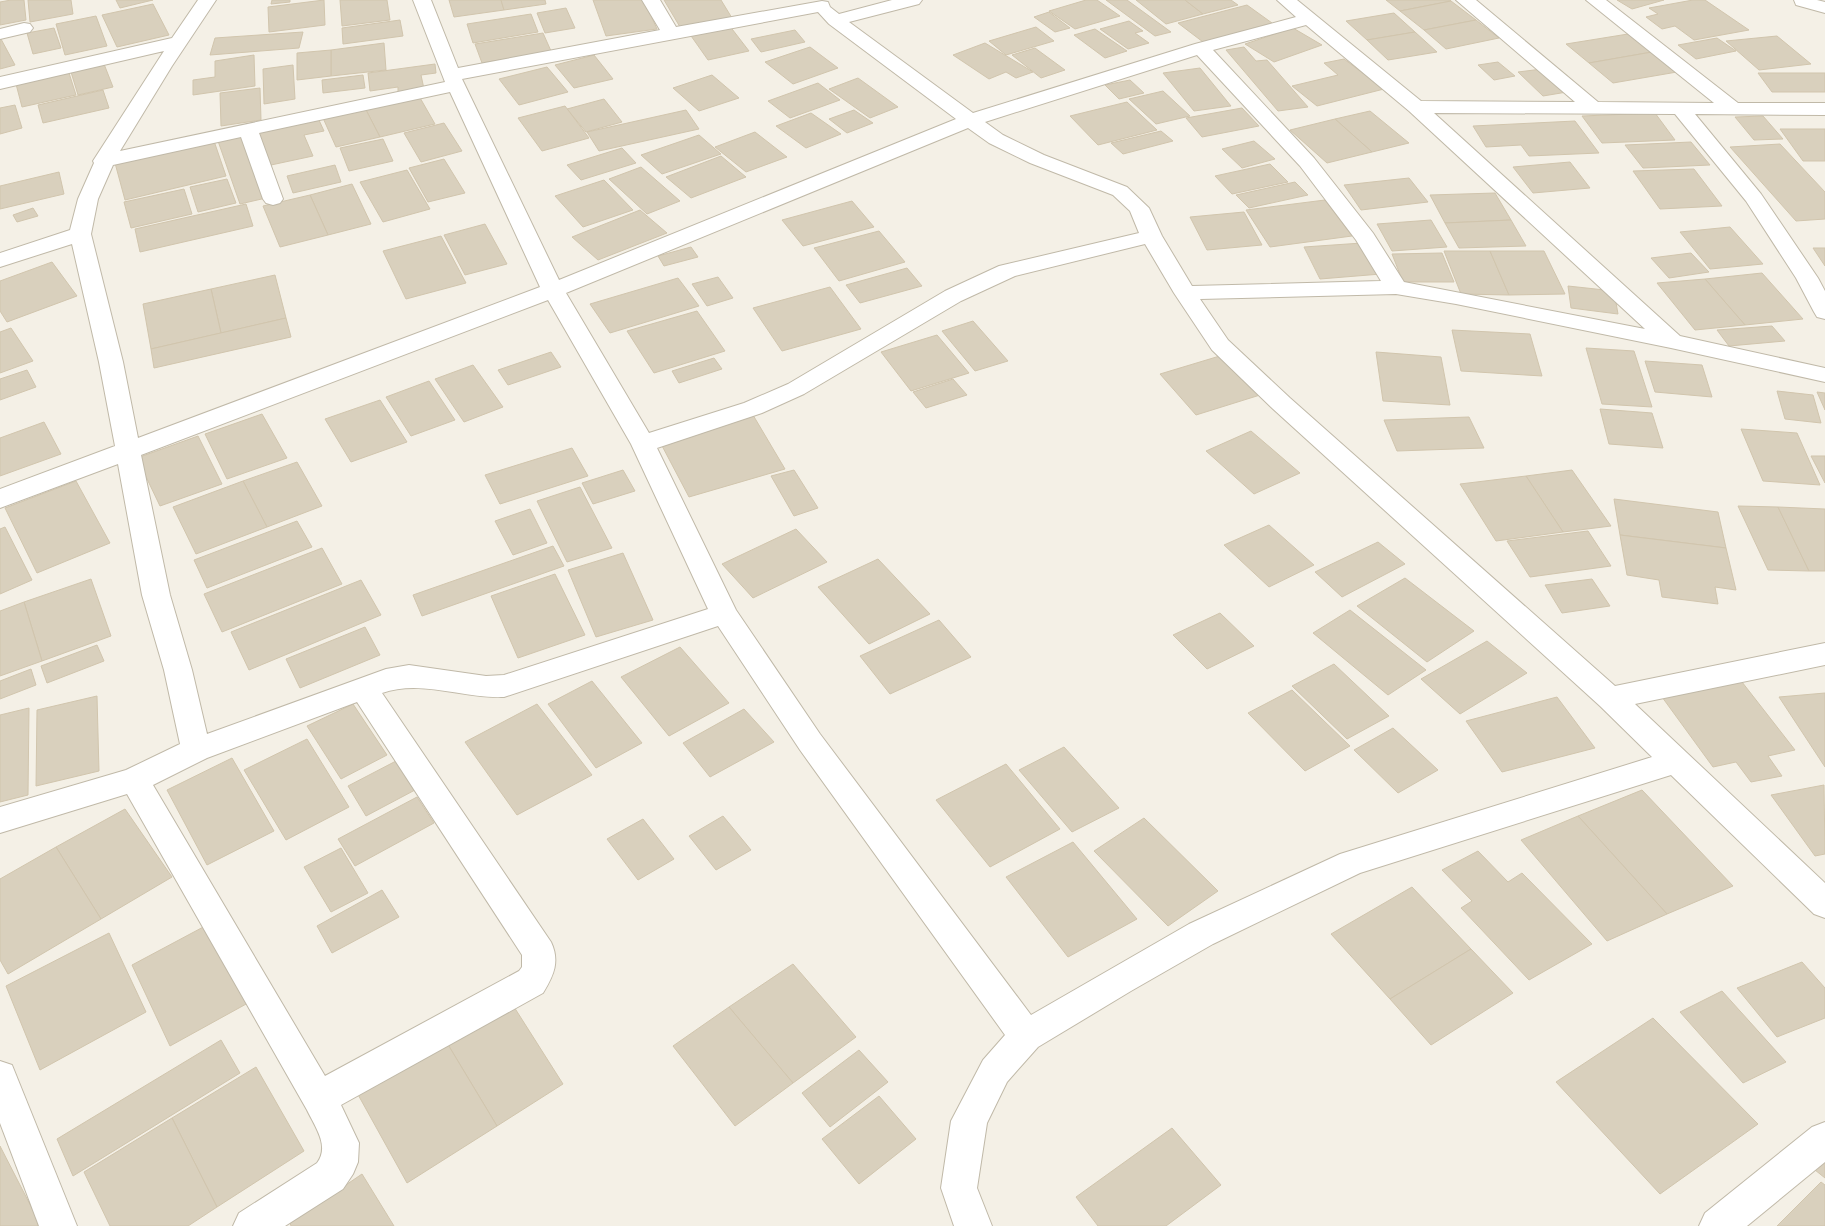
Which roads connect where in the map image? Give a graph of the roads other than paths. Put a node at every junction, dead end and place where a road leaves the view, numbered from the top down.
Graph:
1 (207, 0) edge
2 (422, 0) edge
3 (651, 0) edge
4 (913, 0) edge
5 (1286, 0) edge
6 (1465, 0) edge
7 (1595, 0) edge
8 (1802, 2) dead end
9 (818, 3) edge
10 (1825, 8) edge
11 (1308, 19) junction
12 (835, 20) junction
13 (24, 28) dead end
14 (671, 33) junction
15 (0, 34) edge
16 (177, 42) junction
17 (1201, 48) junction
18 (454, 80) junction
19 (0, 82) edge
20 (1416, 107) junction
21 (1680, 108) junction
22 (1733, 108) junction
23 (1595, 109) junction
24 (1825, 109) edge
25 (970, 120) junction
26 (248, 130) junction
27 (103, 162) junction
28 (273, 199) dead end
29 (80, 234) junction
30 (1151, 236) junction
31 (0, 260) edge
32 (1396, 288) junction
33 (553, 290) junction
34 (1185, 293) junction
35 (1825, 312) edge
36 (1671, 340) junction
37 (1825, 375) edge
38 (643, 444) junction
39 (128, 451) junction
40 (0, 499) edge
41 (724, 614) junction
42 (1825, 654) edge
43 (363, 688) junction
44 (1610, 698) junction
45 (196, 750) junction
46 (1675, 762) junction
47 (134, 780) junction
48 (0, 820) edge
49 (1825, 904) edge
50 (1026, 1036) junction
51 (0, 1077) edge
52 (319, 1098) junction
53 (1825, 1139) edge
54 (58, 1226) edge
55 (252, 1226) edge
56 (973, 1226) edge
57 (1718, 1226) edge

1 - 16 street
2 - 18 street
3 - 14 street
4 - 12 street
5 - 11 street
6 - 23 street
7 - 22 street
8 - 10 street
9 - 12 street
9 - 14 street
11 - 17 street
11 - 20 street
12 - 25 street
13 - 15 street
14 - 18 street
16 - 19 street
16 - 27 street
17 - 25 street
17 - 32 street
18 - 26 street
18 - 33 street
20 - 23 street
20 - 36 street
21 - 22 street
21 - 23 street
21 - 35 street
22 - 24 street
25 - 30 street
25 - 33 street
26 - 27 street
26 - 28 street
27 - 29 street
29 - 31 street
29 - 39 street
30 - 34 street
30 - 38 street
32 - 34 street
32 - 36 street
33 - 38 street
33 - 39 street
34 - 44 street
36 - 37 street
38 - 41 street
39 - 40 street
39 - 45 street
41 - 43 street
41 - 50 street
42 - 44 street
43 - 45 street
43 - 52 street
44 - 46 street
45 - 47 street
46 - 49 street
46 - 50 street
47 - 48 street
47 - 52 street
50 - 56 street
51 - 54 street
52 - 55 street
53 - 57 street

